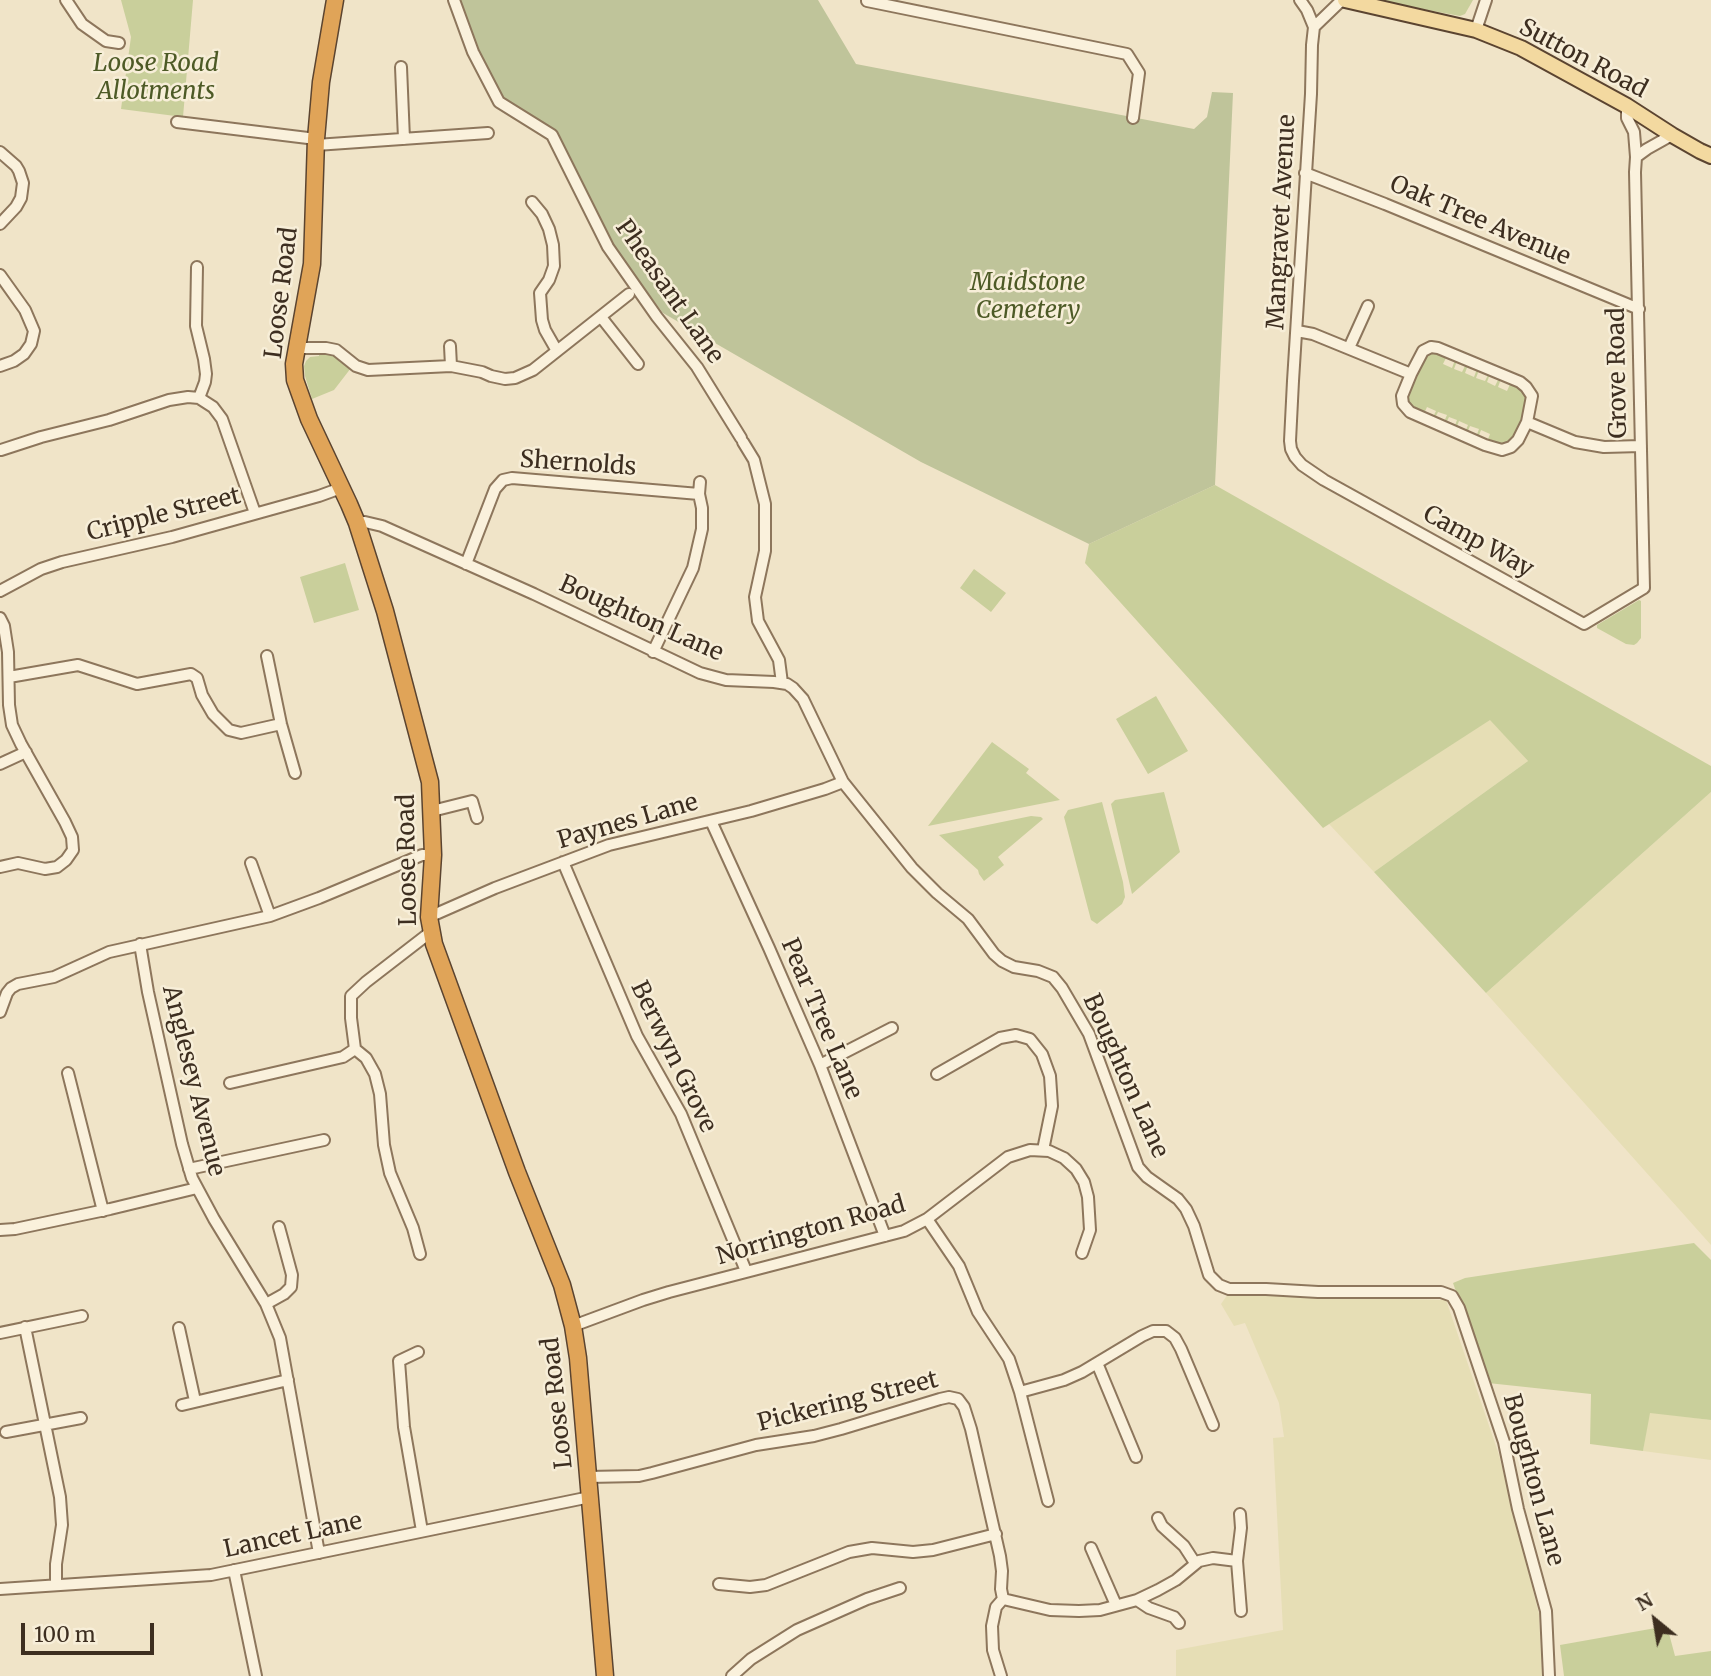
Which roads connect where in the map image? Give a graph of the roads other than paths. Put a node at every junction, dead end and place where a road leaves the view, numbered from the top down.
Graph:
1 (66, 0) edge
2 (335, 0) edge
3 (454, 0) edge
4 (1300, 0) edge
5 (1343, 0) edge
6 (1486, 0) edge
7 (867, 1) edge
8 (915, 5) edge
9 (1314, 27) junction
10 (1476, 30) junction
11 (119, 43) dead end
12 (401, 67) dead end
13 (1627, 106) junction
14 (1133, 118) dead end
15 (177, 121) dead end
16 (488, 133) dead end
17 (1672, 135) junction
18 (404, 139) junction
19 (316, 142) junction
20 (0, 152) edge
21 (1711, 156) edge
22 (1636, 157) junction
23 (1305, 173) junction
24 (532, 202) dead end
25 (0, 224) edge
26 (197, 267) dead end
27 (0, 275) edge
28 (629, 294) dead end
29 (1368, 306) dead end
30 (1639, 309) junction
31 (601, 317) junction
32 (1297, 331) junction
33 (450, 346) dead end
34 (296, 348) junction
35 (1349, 348) junction
36 (557, 351) junction
37 (638, 364) dead end
38 (0, 366) edge
39 (451, 366) junction
40 (1411, 374) junction
41 (199, 398) junction
42 (1527, 422) junction
43 (1641, 446) junction
44 (1, 450) edge
45 (1295, 457) joint
46 (341, 488) junction
47 (255, 513) junction
48 (357, 523) junction
49 (466, 564) junction
50 (1644, 588) joint
51 (0, 591) edge
52 (0, 618) edge
53 (653, 652) junction
54 (267, 656) dead end
55 (9, 677) junction
56 (782, 683) junction
57 (281, 724) junction
58 (26, 752) junction
59 (0, 764) edge
60 (295, 773) dead end
61 (843, 782) junction
62 (432, 811) junction
63 (477, 817) dead end
64 (711, 821) junction
65 (433, 855) junction
66 (562, 862) junction
67 (251, 863) dead end
68 (0, 867) edge
69 (270, 916) junction
70 (431, 924) junction
71 (140, 944) junction
72 (0, 982) edge
73 (11, 988) junction
74 (0, 1012) edge
75 (892, 1028) dead end
76 (355, 1049) junction
77 (820, 1065) junction
78 (68, 1073) dead end
79 (937, 1074) dead end
80 (230, 1083) dead end
81 (324, 1140) dead end
82 (1043, 1150) junction
83 (189, 1169) junction
84 (197, 1188) junction
85 (103, 1211) junction
86 (927, 1219) junction
87 (279, 1227) dead end
88 (0, 1230) edge
89 (886, 1236) junction
90 (1082, 1253) dead end
91 (419, 1254) dead end
92 (746, 1271) junction
93 (267, 1304) junction
94 (82, 1316) dead end
95 (573, 1326) junction
96 (25, 1327) junction
97 (179, 1328) dead end
98 (0, 1333) edge
99 (418, 1352) dead end
100 (1097, 1363) junction
101 (288, 1380) junction
102 (1020, 1392) junction
103 (195, 1401) junction
104 (182, 1405) dead end
105 (80, 1418) dead end
106 (46, 1424) junction
107 (1213, 1425) dead end
108 (6, 1432) dead end
109 (1136, 1457) dead end
110 (588, 1477) junction
111 (590, 1497) junction
112 (1048, 1501) dead end
113 (1240, 1514) dead end
114 (1158, 1518) dead end
115 (422, 1531) junction
116 (996, 1534) junction
117 (1091, 1548) dead end
118 (319, 1553) junction
119 (1237, 1561) junction
120 (1195, 1563) junction
121 (234, 1570) junction
122 (56, 1584) junction
123 (719, 1584) dead end
124 (900, 1588) dead end
125 (0, 1589) edge
126 (1003, 1599) junction
127 (1137, 1601) junction
128 (1116, 1605) junction
129 (1241, 1611) dead end
130 (1180, 1623) dead end
131 (256, 1676) edge
132 (605, 1676) edge
133 (732, 1676) edge
134 (1001, 1676) edge
135 (1549, 1676) edge

1 - 11 street
2 - 19 highway, Loose Road
3 - 56 street, Pheasant Lane
4 - 9 street
5 - 9 street
5 - 10 main road, Sutton Road
6 - 10 street
7 - 8 street
8 - 14 street
9 - 23 street, Mangravet Avenue
10 - 13 main road, Sutton Road
12 - 18 street
13 - 17 main road, Sutton Road
13 - 22 street, Grove Road
15 - 19 street
16 - 18 street
17 - 21 main road, Sutton Road
17 - 22 street
18 - 19 street
19 - 34 highway, Loose Road
20 - 25 street
22 - 30 street, Grove Road
23 - 30 street, Oak Tree Avenue
23 - 32 street, Mangravet Avenue
24 - 36 street
26 - 41 street
27 - 38 street
28 - 31 street
29 - 35 street
30 - 43 street, Grove Road
31 - 36 street
31 - 37 street
32 - 35 street
32 - 45 street, Mangravet Avenue
33 - 39 street
34 - 39 street
34 - 46 highway, Loose Road
35 - 40 street
36 - 39 street
40 - 42 street
40 - 42 street
41 - 44 street
41 - 47 street
42 - 43 street
43 - 50 street, Grove Road
45 - 50 street, Camp Way
46 - 47 street, Cripple Street
46 - 48 highway, Loose Road
47 - 51 street, Cripple Street
48 - 49 street, Boughton Lane
48 - 62 highway, Loose Road
49 - 53 street, Boughton Lane
49 - 53 street, Shernolds
52 - 55 street
53 - 56 street, Boughton Lane
54 - 57 street
55 - 57 street
55 - 58 street
56 - 61 street, Boughton Lane
57 - 60 street
58 - 59 street
58 - 68 street
61 - 64 street, Paynes Lane
61 - 135 street, Boughton Lane
62 - 63 street
62 - 65 highway, Loose Road
64 - 66 street, Paynes Lane
64 - 77 street, Pear Tree Lane
65 - 69 street
65 - 70 highway, Loose Road
66 - 70 street, Paynes Lane
66 - 92 street, Berwyn Grove
67 - 69 street
69 - 71 street
70 - 76 street, Paynes Lane
70 - 95 highway, Loose Road
71 - 73 street
71 - 83 street, Anglesey Avenue
72 - 73 street
73 - 74 street
75 - 77 street
76 - 80 street
76 - 91 street
77 - 89 street, Pear Tree Lane
78 - 85 street
79 - 82 street
81 - 83 street
82 - 86 street, Norrington Road
82 - 90 street
83 - 84 street, Anglesey Avenue
84 - 85 street
84 - 93 street, Anglesey Avenue
85 - 88 street
86 - 89 street, Norrington Road
86 - 102 street
87 - 93 street
89 - 92 street, Norrington Road
92 - 95 street, Norrington Road
93 - 101 street, Anglesey Avenue
94 - 96 street
95 - 110 highway, Loose Road
96 - 98 street
96 - 106 street
97 - 103 street
99 - 115 street
100 - 102 street
100 - 107 street
100 - 109 street
101 - 103 street
101 - 118 street, Anglesey Avenue
102 - 112 street
103 - 104 street
105 - 106 street
106 - 108 street
106 - 122 street
110 - 111 highway, Loose Road
110 - 116 street, Pickering Street
111 - 115 street, Lancet Lane
111 - 132 highway, Loose Road
113 - 119 street
114 - 120 street
115 - 118 street, Lancet Lane
116 - 123 street
116 - 126 street, Pickering Street
117 - 128 street
118 - 121 street, Lancet Lane
119 - 120 street
119 - 129 street
120 - 127 street
121 - 122 street, Lancet Lane
121 - 131 street
122 - 125 street, Lancet Lane
124 - 133 street
126 - 128 street
126 - 134 street, Pickering Street
127 - 128 street
127 - 130 street

